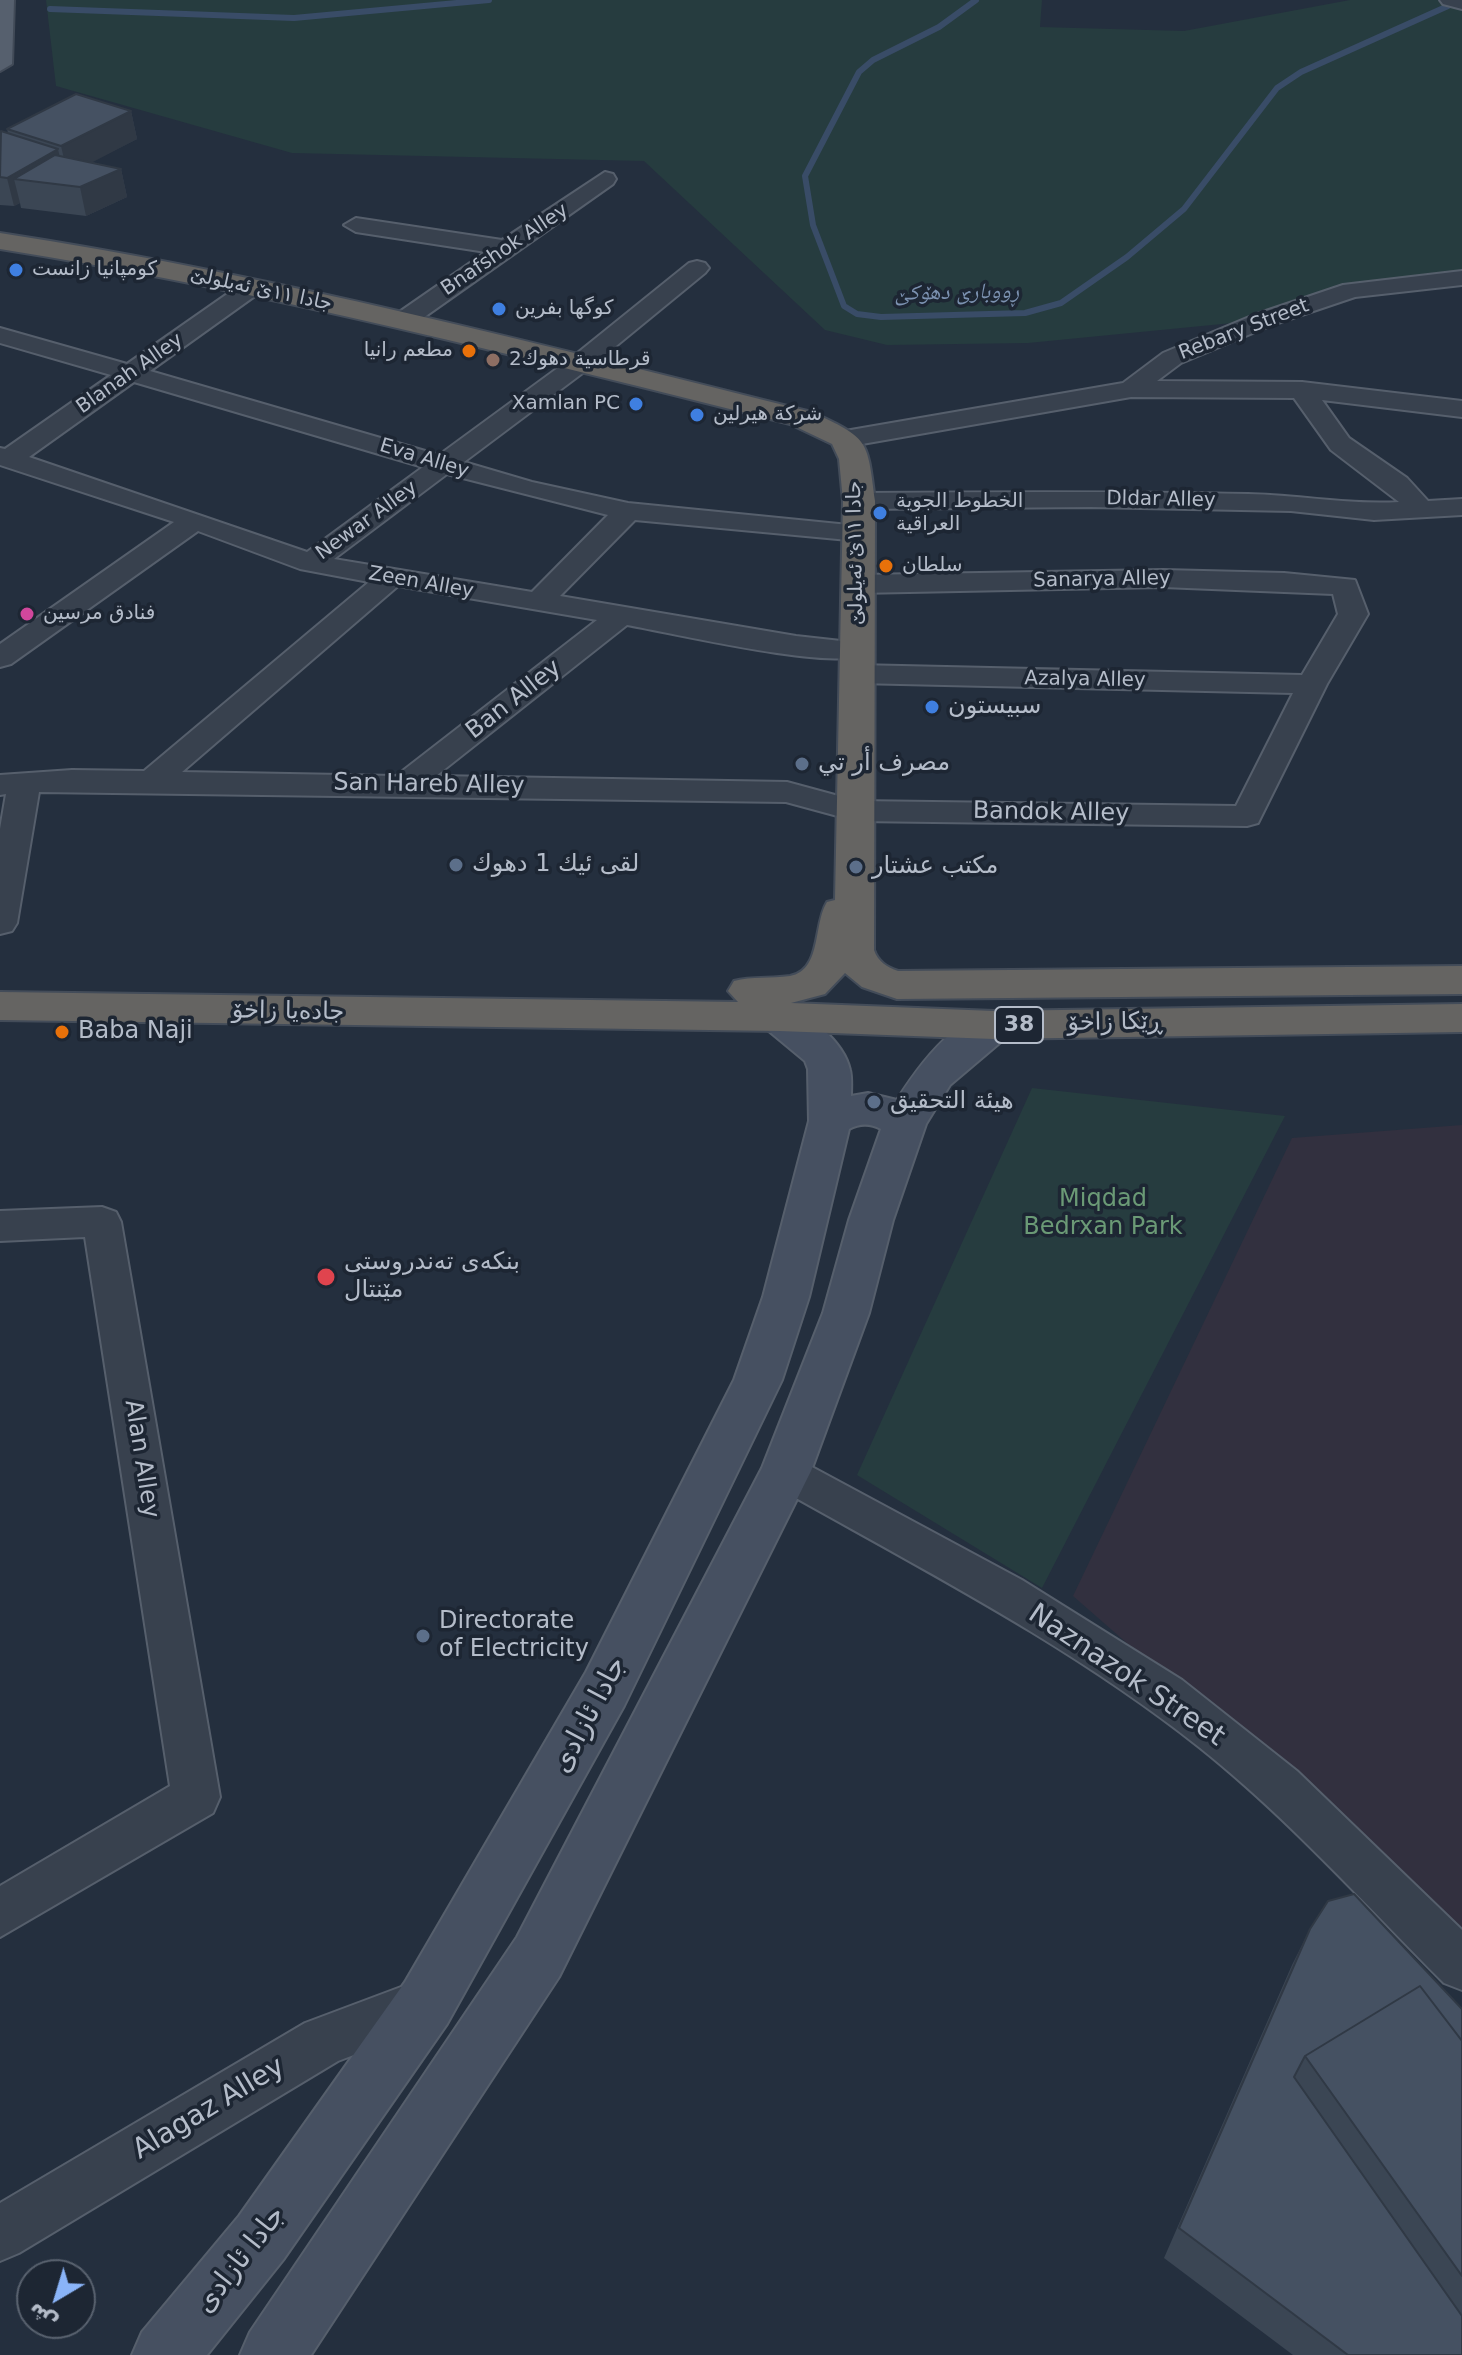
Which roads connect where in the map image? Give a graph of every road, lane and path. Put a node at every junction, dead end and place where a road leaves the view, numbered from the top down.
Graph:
1 (3, 0) edge
2 (1450, 0) edge
3 (1462, 3) edge
4 (0, 64) edge
5 (605, 179) dead end
6 (356, 225) dead end
7 (0, 241) edge
8 (506, 248) junction
9 (697, 268) dead end
10 (1462, 278) edge
11 (251, 288) junction
12 (404, 320) junction
13 (0, 335) edge
14 (579, 364) junction
15 (130, 375) junction
16 (1131, 389) junction
17 (1302, 390) junction
18 (1462, 409) edge
19 (845, 439) junction
20 (4, 458) edge
21 (446, 463) junction
22 (859, 501) junction
23 (1462, 507) edge
24 (1421, 509) junction
25 (628, 511) junction
26 (195, 520) junction
27 (859, 533) junction
28 (310, 563) junction
29 (391, 578) junction
30 (858, 584) junction
31 (537, 603) junction
32 (621, 616) junction
33 (0, 658) edge
34 (857, 662) junction
35 (1312, 684) junction
36 (150, 783) junction
37 (407, 783) junction
38 (12, 785) edge
39 (856, 811) junction
40 (855, 878) junction
41 (0, 923) edge
42 (1462, 980) edge
43 (897, 985) joint
44 (0, 1006) edge
45 (577, 1015) junction
46 (779, 1017) junction
47 (1462, 1018) edge
48 (994, 1025) junction
49 (830, 1121) junction
50 (905, 1123) junction
51 (0, 1226) edge
52 (786, 1471) junction
53 (0, 1913) edge
54 (1462, 1965) edge
55 (426, 2003) junction
56 (0, 2234) edge
57 (165, 2355) edge
58 (273, 2355) edge

1 - 4 main road
2 - 3 street
5 - 8 street, Bnafshok Alley
6 - 8 street
7 - 11 highway, جادا ١١ێ ئه‌یلولێ
8 - 12 street, Bnafshok Alley
9 - 14 street, Newar Alley
10 - 16 street, Rebary Street
11 - 12 highway, جادا ١١ێ ئه‌یلولێ
11 - 15 street, Blanah Alley
12 - 14 highway, جادا ١١ێ ئه‌یلولێ
13 - 15 street, Eva Alley
14 - 19 highway, جادا ١١ێ ئه‌یلولێ
14 - 21 street, Newar Alley
15 - 20 street, Blanah Alley
15 - 21 street, Eva Alley
16 - 17 street
16 - 19 street, Rebary Street
17 - 18 street
17 - 24 street
19 - 22 highway, جادا ١١ێ ئه‌یلولێ
20 - 26 street, Zeen Alley
21 - 25 street, Eva Alley
21 - 28 street, Newar Alley
22 - 24 street, Dldar Alley
22 - 27 highway, جادا ١١ێ ئه‌یلولێ
23 - 24 street, Dldar Alley
25 - 27 street, Eva Alley
25 - 31 street
26 - 28 street, Zeen Alley
26 - 33 street
27 - 30 highway, جادا ١١ێ ئه‌یلولێ
28 - 29 street, Zeen Alley
29 - 31 street, Zeen Alley
29 - 36 street
30 - 34 highway, جادا ١١ێ ئه‌یلولێ
30 - 35 street, Sanarya Alley
31 - 32 street, Zeen Alley
32 - 34 street, Zeen Alley
32 - 37 street, Ban Alley
34 - 35 street, Azalya Alley
34 - 39 highway, جادا ١١ێ ئه‌یلولێ
35 - 39 street, Bandok Alley
36 - 37 street, San Hareb Alley
36 - 38 street, San Hareb Alley
37 - 39 street, San Hareb Alley
38 - 41 street
39 - 40 highway, جادا ١١ێ ئه‌یلولێ
40 - 43 highway, جادا ١١ێ ئه‌یلولێ
40 - 45 highway
42 - 43 highway, ڕێکا زاخۆ / 38
44 - 45 highway, جادەیا زاخۆ
45 - 46 highway, ڕێکا زاخۆ / 38
46 - 48 highway, ڕێکا زاخۆ / 38
46 - 49 main road, جادا ئازادی
47 - 48 highway, ڕێکا زاخۆ / 38
48 - 50 main road
49 - 50 main road
49 - 55 main road, جادا ئازادی
50 - 52 main road
51 - 53 street, Alan Alley
52 - 54 street, Naznazok Street
52 - 58 main road
55 - 56 street, Alagaz Alley
55 - 57 main road, جادا ئازادی

